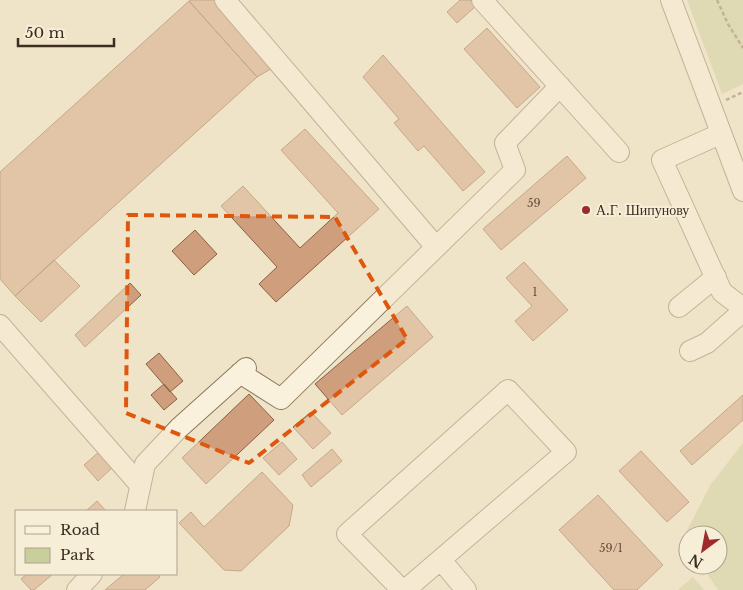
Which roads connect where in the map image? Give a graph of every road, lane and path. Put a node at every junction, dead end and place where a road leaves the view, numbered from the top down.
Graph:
1 (225, 0) edge
2 (482, 0) edge
3 (671, 0) edge
4 (717, 0) edge
5 (743, 48) edge
6 (560, 86) junction
7 (727, 143) junction
8 (619, 152) dead end
9 (743, 191) edge
10 (436, 247) junction
11 (716, 277) junction
12 (679, 307) dead end
13 (743, 310) edge
14 (0, 325) edge
15 (690, 351) dead end
16 (140, 485) junction
17 (135, 510) edge
18 (441, 560) junction
19 (91, 575) edge
20 (77, 590) edge
21 (403, 590) edge
22 (466, 590) edge

1 - 10 street
2 - 6 street
3 - 7 street
4 - 5 path
6 - 8 street
6 - 10 street
7 - 9 street
7 - 11 street
10 - 16 street
11 - 12 street
11 - 13 street
13 - 15 street
14 - 16 street
16 - 17 street
18 - 21 street
18 - 21 street
18 - 22 street
19 - 20 street

